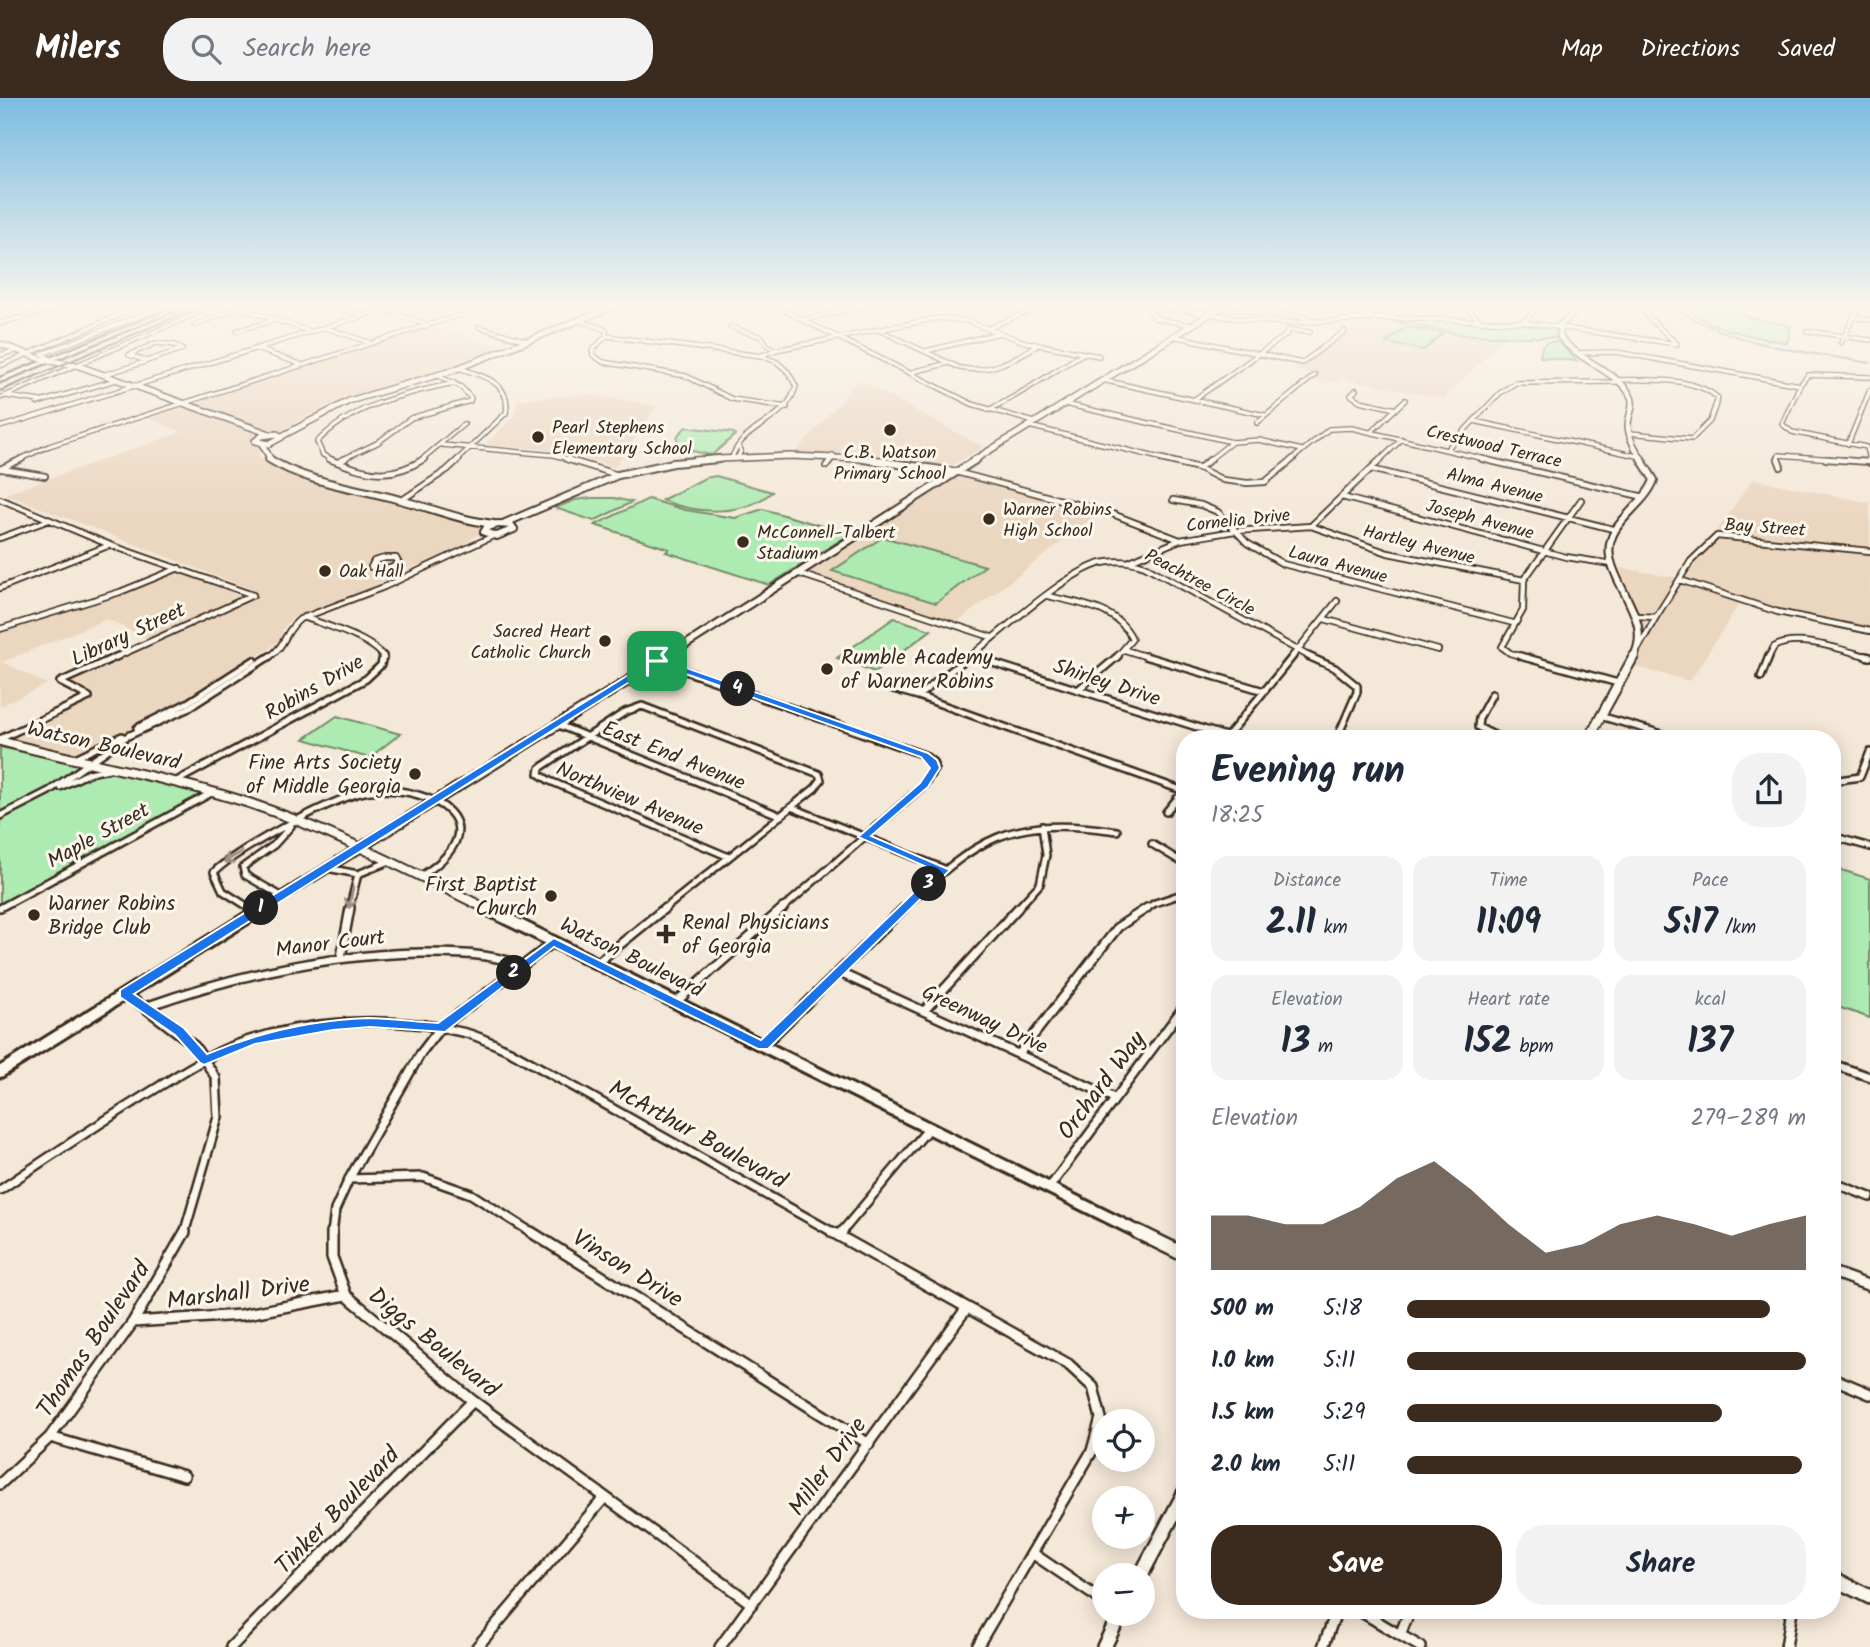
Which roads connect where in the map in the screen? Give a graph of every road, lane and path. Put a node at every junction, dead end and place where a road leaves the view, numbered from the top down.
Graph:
1 (45, 378) edge
2 (112, 378) edge
3 (159, 378) edge
4 (260, 378) edge
5 (427, 378) edge
6 (442, 378) edge
7 (486, 378) edge
8 (690, 378) edge
9 (793, 378) edge
10 (925, 378) edge
11 (1042, 378) edge
12 (1105, 378) edge
13 (1224, 378) edge
14 (1311, 378) edge
15 (1611, 378) edge
16 (1763, 378) edge
17 (1805, 378) edge
18 (116, 380) junction
19 (1102, 380) junction
20 (1615, 381) junction
21 (454, 383) junction
22 (1800, 385) junction
23 (134, 386) junction
24 (1356, 390) dead end
25 (1870, 390) edge
26 (2, 397) edge
27 (1194, 400) junction
28 (1405, 400) dead end
29 (180, 404) junction
30 (1065, 404) junction
31 (787, 408) junction
32 (1396, 409) junction
33 (988, 410) junction
34 (1265, 415) junction
35 (1474, 421) junction
36 (1257, 423) dead end
37 (464, 424) dead end
38 (1032, 424) junction
39 (0, 427) edge
40 (1371, 432) junction
41 (1630, 433) junction
42 (257, 434) junction
43 (276, 435) junction
44 (1402, 439) junction
45 (1231, 442) junction
46 (272, 443) junction
47 (262, 444) junction
48 (1849, 444) junction
49 (440, 445) junction
50 (738, 446) junction
51 (473, 447) junction
52 (1447, 449) junction
53 (266, 450) junction
54 (1302, 450) junction
55 (833, 455) junction
56 (732, 457) junction
57 (740, 457) junction
58 (1642, 457) junction
59 (338, 462) junction
60 (1870, 463) edge
61 (826, 466) dead end
62 (1781, 467) dead end
63 (1199, 468) junction
64 (0, 469) edge
65 (1371, 469) junction
66 (956, 472) junction
67 (618, 475) junction
68 (45, 476) dead end
69 (1342, 497) junction
70 (1644, 497) junction
71 (0, 499) edge
72 (402, 500) junction
73 (1173, 500) dead end
74 (1581, 500) dead end
75 (1567, 518) junction
76 (49, 520) junction
77 (474, 522) junction
78 (494, 524) junction
79 (509, 525) junction
80 (1311, 526) junction
81 (1613, 529) junction
82 (1235, 531) junction
83 (488, 533) junction
84 (0, 538) edge
85 (1180, 540) junction
86 (110, 545) junction
87 (1544, 551) junction
88 (1870, 551) edge
89 (1130, 561) junction
90 (1612, 564) junction
91 (179, 568) junction
92 (388, 569) junction
93 (411, 571) junction
94 (800, 574) junction
95 (1524, 580) junction
96 (1680, 580) junction
97 (0, 588) edge
98 (1048, 596) junction
99 (1337, 601) dead end
100 (1637, 615) junction
101 (304, 617) junction
102 (1656, 617) junction
103 (1324, 619) junction
104 (1513, 623) junction
105 (0, 629) edge
106 (1870, 631) edge
107 (991, 637) junction
108 (286, 641) junction
109 (1639, 647) junction
110 (1125, 650) junction
111 (1438, 650) dead end
112 (1299, 652) junction
113 (974, 654) junction
114 (1870, 657) edge
115 (657, 661) junction
116 (1761, 677) dead end
117 (1618, 683) junction
118 (893, 689) dead end
119 (1079, 689) junction
120 (1264, 691) junction
121 (1492, 694) dead end
122 (918, 696) junction
123 (1600, 716) junction
124 (556, 724) junction
125 (133, 730) junction
126 (1205, 730) edge
127 (1235, 730) edge
128 (1340, 730) edge
129 (1484, 730) edge
130 (1593, 730) edge
131 (1648, 730) edge
132 (128, 736) junction
133 (587, 737) junction
134 (0, 740) edge
135 (1870, 752) edge
136 (66, 759) junction
137 (88, 764) junction
138 (1869, 765) edge
139 (109, 769) junction
140 (1841, 780) edge
141 (174, 783) junction
142 (1176, 787) edge
143 (49, 791) junction
144 (214, 792) junction
145 (1176, 800) edge
146 (434, 801) junction
147 (791, 807) junction
148 (1166, 812) dead end
149 (0, 816) edge
150 (781, 816) junction
151 (296, 822) junction
152 (1042, 826) junction
153 (1117, 831) dead end
154 (864, 837) junction
155 (1841, 839) edge
156 (1152, 844) dead end
157 (362, 847) junction
158 (1870, 847) edge
159 (729, 857) junction
160 (1176, 859) edge
161 (390, 861) junction
162 (327, 868) junction
163 (944, 870) junction
164 (358, 874) junction
165 (422, 876) junction
166 (281, 896) junction
167 (1176, 896) edge
168 (0, 908) edge
169 (256, 912) junction
170 (554, 942) junction
171 (341, 957) junction
172 (597, 963) junction
173 (523, 966) junction
174 (840, 972) junction
175 (125, 993) junction
176 (676, 1002) junction
177 (145, 1007) junction
178 (925, 1010) junction
179 (1176, 1017) edge
180 (440, 1028) junction
181 (763, 1046) junction
182 (1019, 1054) junction
183 (204, 1060) junction
184 (1841, 1067) edge
185 (0, 1072) edge
186 (1870, 1077) edge
187 (1114, 1098) junction
188 (929, 1128) junction
189 (349, 1179) junction
190 (1841, 1186) edge
191 (1049, 1188) junction
192 (0, 1190) edge
193 (1870, 1197) edge
194 (839, 1235) junction
195 (1176, 1251) edge
196 (1841, 1275) edge
197 (1870, 1286) edge
198 (346, 1295) junction
199 (966, 1309) junction
200 (133, 1322) junction
201 (1841, 1382) edge
202 (1870, 1394) edge
203 (473, 1401) junction
204 (50, 1437) junction
205 (869, 1444) junction
206 (184, 1476) dead end
207 (0, 1484) edge
208 (605, 1497) junction
209 (1176, 1509) edge
210 (1032, 1553) junction
211 (1147, 1563) edge
212 (1841, 1582) edge
213 (1092, 1594) edge
214 (1870, 1597) edge
215 (752, 1604) junction
216 (1334, 1619) edge
217 (1373, 1619) edge
218 (1406, 1619) edge
219 (1791, 1619) edge
220 (1114, 1626) edge
221 (1401, 1635) junction
222 (231, 1647) edge
223 (477, 1647) edge
224 (720, 1647) edge
225 (977, 1647) edge
226 (1104, 1647) edge
227 (1323, 1647) edge
228 (1421, 1647) edge
229 (1786, 1647) edge

1 - 26 street
2 - 18 street
3 - 23 street
4 - 29 street
5 - 43 street
6 - 21 street
7 - 51 street
8 - 31 street
9 - 31 street
10 - 33 street, Crestwood Terrace
11 - 33 street
12 - 19 street
13 - 27 street
14 - 34 street
15 - 20 street
16 - 22 street
17 - 22 street
18 - 23 street
18 - 26 street
19 - 27 street
19 - 30 street
20 - 35 street
20 - 41 street
20 - 41 street
21 - 59 street
21 - 59 street
22 - 48 street
23 - 29 street
23 - 39 street
24 - 32 street
25 - 48 street
27 - 34 street
28 - 32 street
29 - 42 street
29 - 64 street
30 - 38 street
30 - 45 street
31 - 50 street
32 - 40 street
33 - 38 street, Crestwood Terrace
34 - 36 street
35 - 52 street
35 - 58 street
37 - 49 street
38 - 63 street, Crestwood Terrace
38 - 66 street
40 - 44 street, Crestwood Terrace
40 - 54 street, Crestwood Terrace
41 - 58 street
42 - 43 street
42 - 47 street
43 - 46 street
44 - 52 street, Crestwood Terrace
44 - 65 street, Cornelia Drive
45 - 54 street
45 - 63 street
46 - 47 street
46 - 53 street
47 - 53 street
48 - 60 street
49 - 51 street
49 - 59 street
50 - 56 street
50 - 57 street
51 - 67 street
51 - 72 street
52 - 70 street, Crestwood Terrace
53 - 72 street
54 - 63 street, Crestwood Terrace
55 - 57 street
55 - 61 street
55 - 66 street
56 - 57 street
56 - 67 street
58 - 70 street
60 - 62 street
64 - 68 street
65 - 69 street, Cornelia Drive
65 - 75 street, Alma Avenue
66 - 85 street
66 - 94 street
67 - 79 street
69 - 80 street, Cornelia Drive
69 - 87 street, Joseph Avenue
70 - 81 street
71 - 76 street
72 - 77 street
73 - 82 street, Laura Avenue
74 - 75 street
75 - 81 street, Alma Avenue
75 - 87 street
76 - 84 street
76 - 86 street
77 - 78 street
77 - 83 street
78 - 79 street
78 - 83 street
79 - 83 street
80 - 82 street, Cornelia Drive
80 - 95 street, Hartley Avenue
81 - 90 street
82 - 85 street, Cornelia Drive
82 - 104 street, Laura Avenue
83 - 93 street
85 - 89 street, Cornelia Drive
86 - 91 street
86 - 97 street
87 - 90 street, Joseph Avenue
87 - 95 street
88 - 96 street, Bay Street
89 - 98 street, Peachtree Circle
89 - 112 street, Peachtree Circle
90 - 100 street
91 - 105 street
91 - 134 street, Library Street
92 - 92 street
92 - 93 street
93 - 101 street
94 - 107 street
94 - 115 street
95 - 104 street
96 - 102 street, Bay Street
96 - 106 street
98 - 107 street, Peachtree Circle
98 - 110 street
99 - 103 street
100 - 102 street
100 - 109 street
101 - 108 street
101 - 141 street, Robins Drive
102 - 109 street, Bay Street
103 - 111 street
103 - 112 street
104 - 117 street
107 - 113 street, Peachtree Circle
108 - 125 street
108 - 132 street
109 - 117 street
110 - 119 street
110 - 120 street
112 - 120 street
112 - 128 street, Peachtree Circle
113 - 119 street, Shirley Drive
113 - 122 street, Peachtree Circle
114 - 116 street
115 - 124 street
115 - 154 street
117 - 123 street
118 - 122 street
119 - 126 street, Shirley Drive
120 - 127 street
121 - 129 street
122 - 142 street
123 - 130 street
123 - 131 street
124 - 133 street, East End Avenue
124 - 146 street
125 - 132 street
125 - 136 street
132 - 137 street
133 - 147 street
133 - 150 street, East End Avenue
133 - 159 street, Northview Avenue
134 - 136 street, Watson Boulevard
135 - 138 street
136 - 137 street, Watson Boulevard
137 - 139 street, Watson Boulevard
137 - 143 street
138 - 140 street
139 - 141 street, Watson Boulevard
139 - 143 street
141 - 144 street, Watson Boulevard
143 - 149 street
144 - 151 street, Watson Boulevard
144 - 168 street, Maple Street
145 - 148 street
146 - 151 street
146 - 157 street
146 - 165 street
147 - 150 street
147 - 154 street
150 - 159 street
151 - 157 street, Watson Boulevard
151 - 166 street
151 -> 169 street
152 - 153 street
152 - 163 street
152 - 178 street
154 - 163 street
154 - 176 street
155 - 158 street
156 - 160 street
157 - 161 street, Watson Boulevard
157 - 162 street
159 - 172 street
161 - 164 street
161 - 165 street, Watson Boulevard
162 - 164 street
162 - 166 street
163 - 174 street
164 -> 171 street
165 - 170 street, Watson Boulevard
166 - 169 street
167 - 182 street
169 - 175 street
170 - 172 street, Watson Boulevard
170 - 173 street, Diggs Boulevard
171 - 173 street, Manor Court
171 - 177 street, Manor Court
172 - 176 street, Watson Boulevard
173 - 180 street, Diggs Boulevard
174 - 178 street, Greenway Drive
174 - 181 street
175 - 177 street, Thomas Boulevard
175 - 185 street
176 - 181 street, Watson Boulevard
177 - 183 street, Thomas Boulevard
178 - 182 street, Greenway Drive
179 - 187 street, Orchard Way
180 - 183 street, McArthur Boulevard
180 - 189 street, Diggs Boulevard
180 - 194 street, McArthur Boulevard
181 - 188 street, Watson Boulevard
182 - 187 street, Greenway Drive
183 - 192 street, McArthur Boulevard
183 - 200 street, Thomas Boulevard
184 - 186 street
187 - 191 street, Orchard Way
188 - 191 street, Watson Boulevard
188 - 194 street
189 - 198 street, Diggs Boulevard
189 - 205 street, Vinson Drive
190 - 193 street
191 - 195 street, Watson Boulevard
194 - 199 street, McArthur Boulevard
196 - 197 street
198 - 200 street, Marshall Drive
198 - 203 street, Diggs Boulevard
199 - 205 street, Miller Drive
199 - 210 street, McArthur Boulevard
200 - 204 street, Thomas Boulevard
201 - 202 street
203 - 208 street, Diggs Boulevard
203 - 222 street, Tinker Boulevard
204 - 206 street
204 - 207 street, Thomas Boulevard
205 - 215 street, Miller Drive
208 - 215 street, Diggs Boulevard
208 - 223 street
209 - 211 street
210 - 213 street
210 - 225 street, McArthur Boulevard
212 - 214 street
215 - 224 street, Miller Drive
216 - 227 street
217 - 221 street
218 - 221 street
219 - 229 street
220 - 226 street
221 - 228 street

